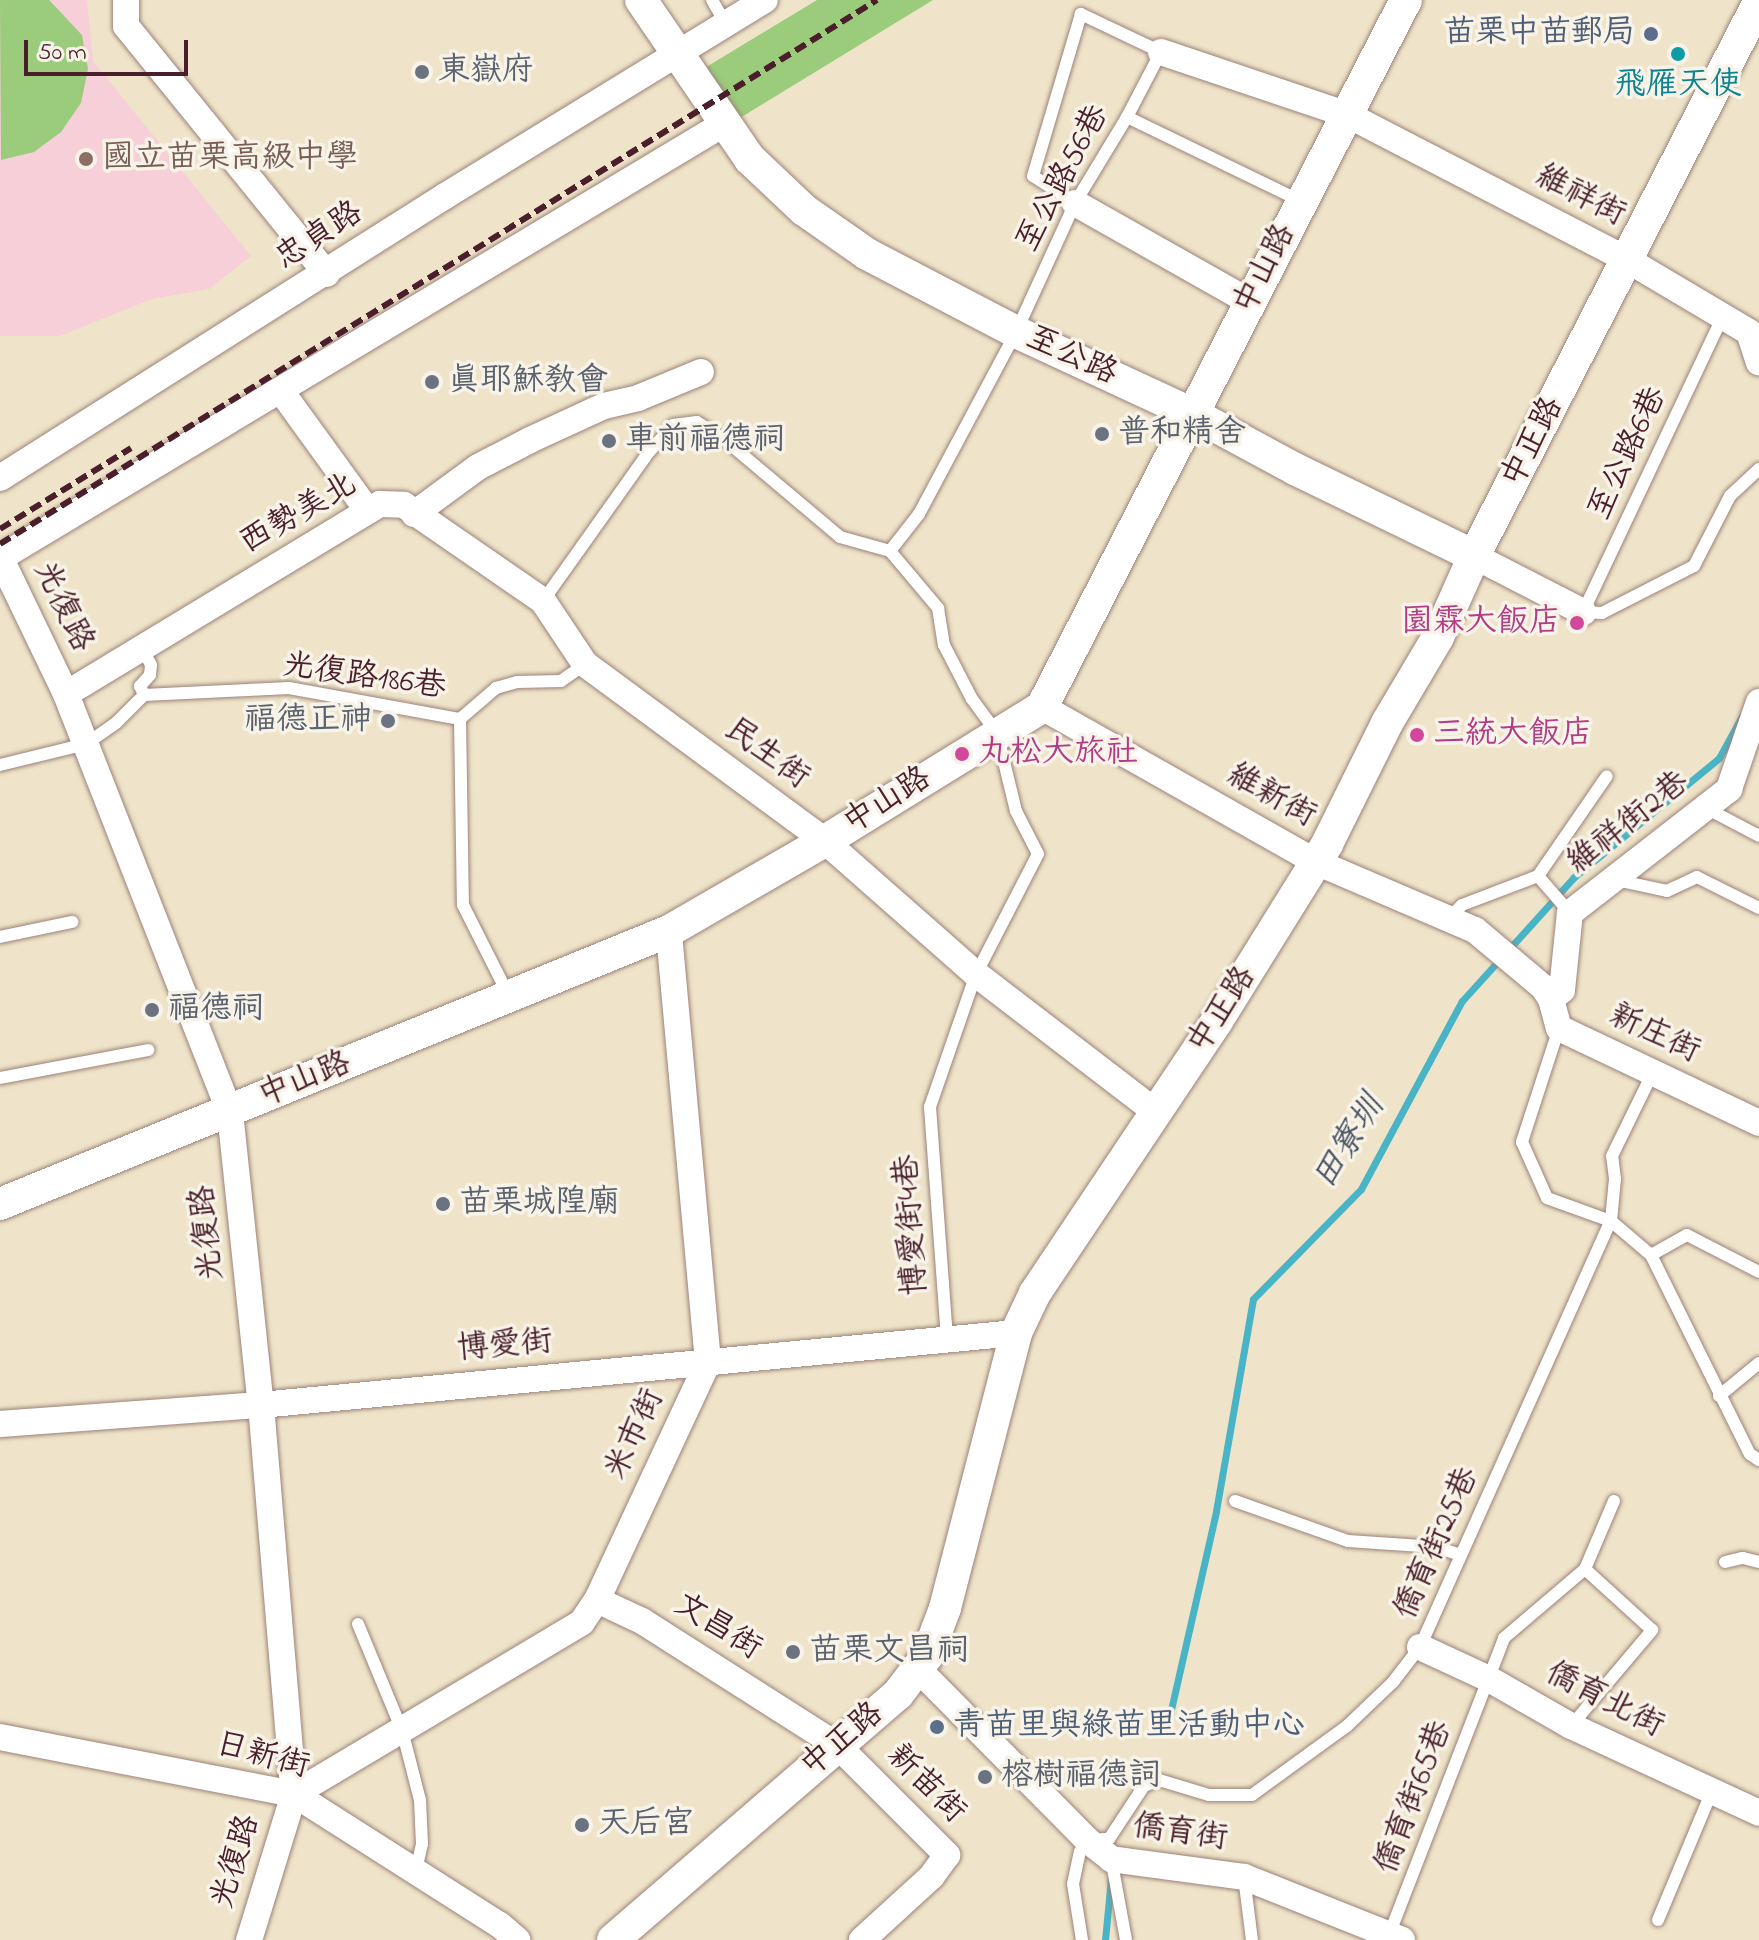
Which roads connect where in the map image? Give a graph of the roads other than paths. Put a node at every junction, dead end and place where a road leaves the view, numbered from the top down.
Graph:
1 (126, 0) edge
2 (641, 0) edge
3 (712, 0) edge
4 (765, 0) edge
5 (1406, 0) edge
6 (1757, 9) edge
7 (726, 24) junction
8 (1161, 52) junction
9 (678, 54) junction
10 (1348, 115) junction
11 (1127, 117) junction
12 (725, 123) junction
13 (1301, 202) junction
14 (1075, 203) junction
15 (1626, 259) junction
16 (327, 274) junction
17 (1250, 302) junction
18 (1722, 318) junction
19 (1016, 332) junction
20 (1759, 362) edge
21 (701, 372) dead end
22 (281, 391) junction
23 (1193, 414) junction
24 (1759, 469) edge
25 (0, 478) edge
26 (368, 511) junction
27 (414, 514) junction
28 (890, 551) junction
29 (1474, 556) junction
30 (0, 558) edge
31 (543, 601) junction
32 (1583, 612) junction
33 (142, 648) junction
34 (585, 664) junction
35 (66, 694) junction
36 (144, 695) junction
37 (1759, 702) edge
38 (1042, 707) junction
39 (460, 719) junction
40 (997, 733) junction
41 (86, 744) junction
42 (0, 765) edge
43 (1607, 776) dead end
44 (1706, 808) junction
45 (1759, 836) edge
46 (825, 841) junction
47 (1316, 862) junction
48 (1538, 876) junction
49 (1616, 880) junction
50 (1759, 908) edge
51 (1570, 913) junction
52 (1449, 918) junction
53 (72, 922) dead end
54 (669, 931) junction
55 (0, 937) edge
56 (976, 974) junction
57 (1548, 993) junction
58 (509, 996) junction
59 (1559, 1028) junction
60 (148, 1050) dead end
61 (1653, 1072) junction
62 (0, 1078) edge
63 (230, 1112) junction
64 (1156, 1112) junction
65 (1759, 1123) edge
66 (0, 1204) edge
67 (1611, 1221) junction
68 (1651, 1255) junction
69 (1759, 1272) edge
70 (1016, 1333) junction
71 (947, 1340) junction
72 (708, 1362) junction
73 (1759, 1363) edge
74 (1719, 1396) junction
75 (261, 1405) junction
76 (0, 1424) edge
77 (1759, 1460) edge
78 (1235, 1501) dead end
79 (1614, 1501) dead end
80 (1461, 1555) junction
81 (1725, 1562) dead end
82 (1759, 1562) edge
83 (1585, 1569) junction
84 (597, 1600) junction
85 (358, 1624) dead end
86 (1420, 1647) junction
87 (919, 1670) junction
88 (1489, 1679) junction
89 (1571, 1726) junction
90 (402, 1730) junction
91 (0, 1737) edge
92 (837, 1745) junction
93 (1712, 1791) junction
94 (294, 1794) junction
95 (1759, 1813) edge
96 (1102, 1846) junction
97 (416, 1871) junction
98 (1244, 1877) junction
99 (1658, 1920) dead end
100 (1396, 1938) edge
101 (249, 1940) edge
102 (517, 1940) edge
103 (613, 1940) edge
104 (862, 1940) edge
105 (1082, 1940) edge
106 (1126, 1940) edge
107 (1252, 1940) edge

1 - 16 street
2 - 9 street, 至公路
3 - 7 lane
4 - 7 street, 忠貞路
5 - 10 street, 中山路
6 - 15 street, 中正路
7 - 9 street, 忠貞路
8 - 10 street, 維祥街
8 - 11 lane, 至公路56巷
8 - 14 lane
9 - 12 street, 至公路
9 - 16 street, 忠貞路
10 - 13 street, 中山路
10 - 15 street, 維祥街
11 - 13 lane
11 - 14 lane, 至公路56巷
12 - 19 street, 至公路
12 - 22 street
13 - 17 street, 中山路
14 - 17 street
14 - 19 lane, 至公路56巷
15 - 18 street, 維祥街
15 - 29 street, 中正路
16 - 25 street, 忠貞路
17 - 23 street, 中山路
18 - 20 street, 維祥街
18 - 32 lane, 至公路6巷
19 - 23 street, 至公路
19 - 28 lane, 至公路56巷
21 - 27 street
22 - 26 street
22 - 30 street
23 - 29 street, 至公路
23 - 38 street, 中山路
24 - 32 lane
26 - 27 street, 西勢美北
26 - 33 street, 西勢美北
27 - 31 street, 民生街
28 - 31 lane
28 - 40 lane
29 - 32 street, 至公路
29 - 47 street, 中正路
30 - 35 street, 光復路
31 - 34 street, 民生街
33 - 35 street, 西勢美北
33 - 36 lane
34 - 39 lane
34 - 46 street, 民生街
35 - 41 street, 光復路
36 - 39 lane, 光復路186巷
36 - 41 lane
37 - 44 street, 維祥街2巷
38 - 40 street, 中山路
38 - 47 street, 維新街
39 - 58 lane
40 - 46 street, 中山路
40 - 56 lane
41 - 42 lane
41 - 63 street, 光復路
43 - 48 lane
44 - 45 lane
44 - 49 street, 維祥街2巷
46 - 54 street, 中山路
46 - 56 street, 民生街
47 - 52 street, 維新街
47 - 64 street, 中正路
48 - 51 lane
48 - 52 lane
49 - 50 lane
49 - 51 street, 維祥街2巷
51 - 57 street, 維祥街2巷
52 - 57 street, 維新街
53 - 55 lane
54 - 58 street, 中山路
54 - 72 street
56 - 64 street, 民生街
56 - 71 lane, 博愛街4巷
57 - 59 street, 新庄街
58 - 63 street, 中山路
59 - 61 street, 新庄街
59 - 67 lane
60 - 62 lane
61 - 65 street, 新庄街
61 - 67 lane, 僑育街25巷
63 - 66 street, 中山路
63 - 75 street, 光復路
64 - 70 street, 中正路
67 - 68 lane
67 - 80 lane, 僑育街25巷
68 - 69 lane
68 - 74 lane
70 - 71 street, 博愛街
70 - 87 street, 中正路
71 - 72 street, 博愛街
72 - 75 street, 博愛街
72 - 84 street, 米市街
73 - 74 lane
74 - 77 lane
75 - 76 street, 博愛街
75 - 94 street, 光復路
78 - 80 lane
79 - 83 lane
80 - 86 lane, 僑育街25巷
81 - 82 lane
83 - 88 lane, 僑育街65巷
83 - 89 lane
84 - 90 street, 米市街
84 - 92 street, 文昌街
85 - 90 lane
86 - 88 street, 僑育北街
86 - 96 lane, 僑育街25巷
87 - 92 street, 中正路
87 - 96 street, 僑育街
88 - 89 street, 僑育北街
88 - 100 lane, 僑育街65巷
89 - 93 street, 僑育北街
90 - 94 street, 米市街
90 - 97 lane
91 - 94 street, 日新街
92 - 103 street, 中正路
92 - 104 street, 新苗街
93 - 95 street, 僑育北街
93 - 99 lane
94 - 97 street, 日新街
94 - 101 street, 光復路
96 - 98 street, 僑育街
96 - 105 lane
96 - 106 lane
97 - 102 street, 日新街
98 - 100 street, 僑育街
98 - 107 lane

